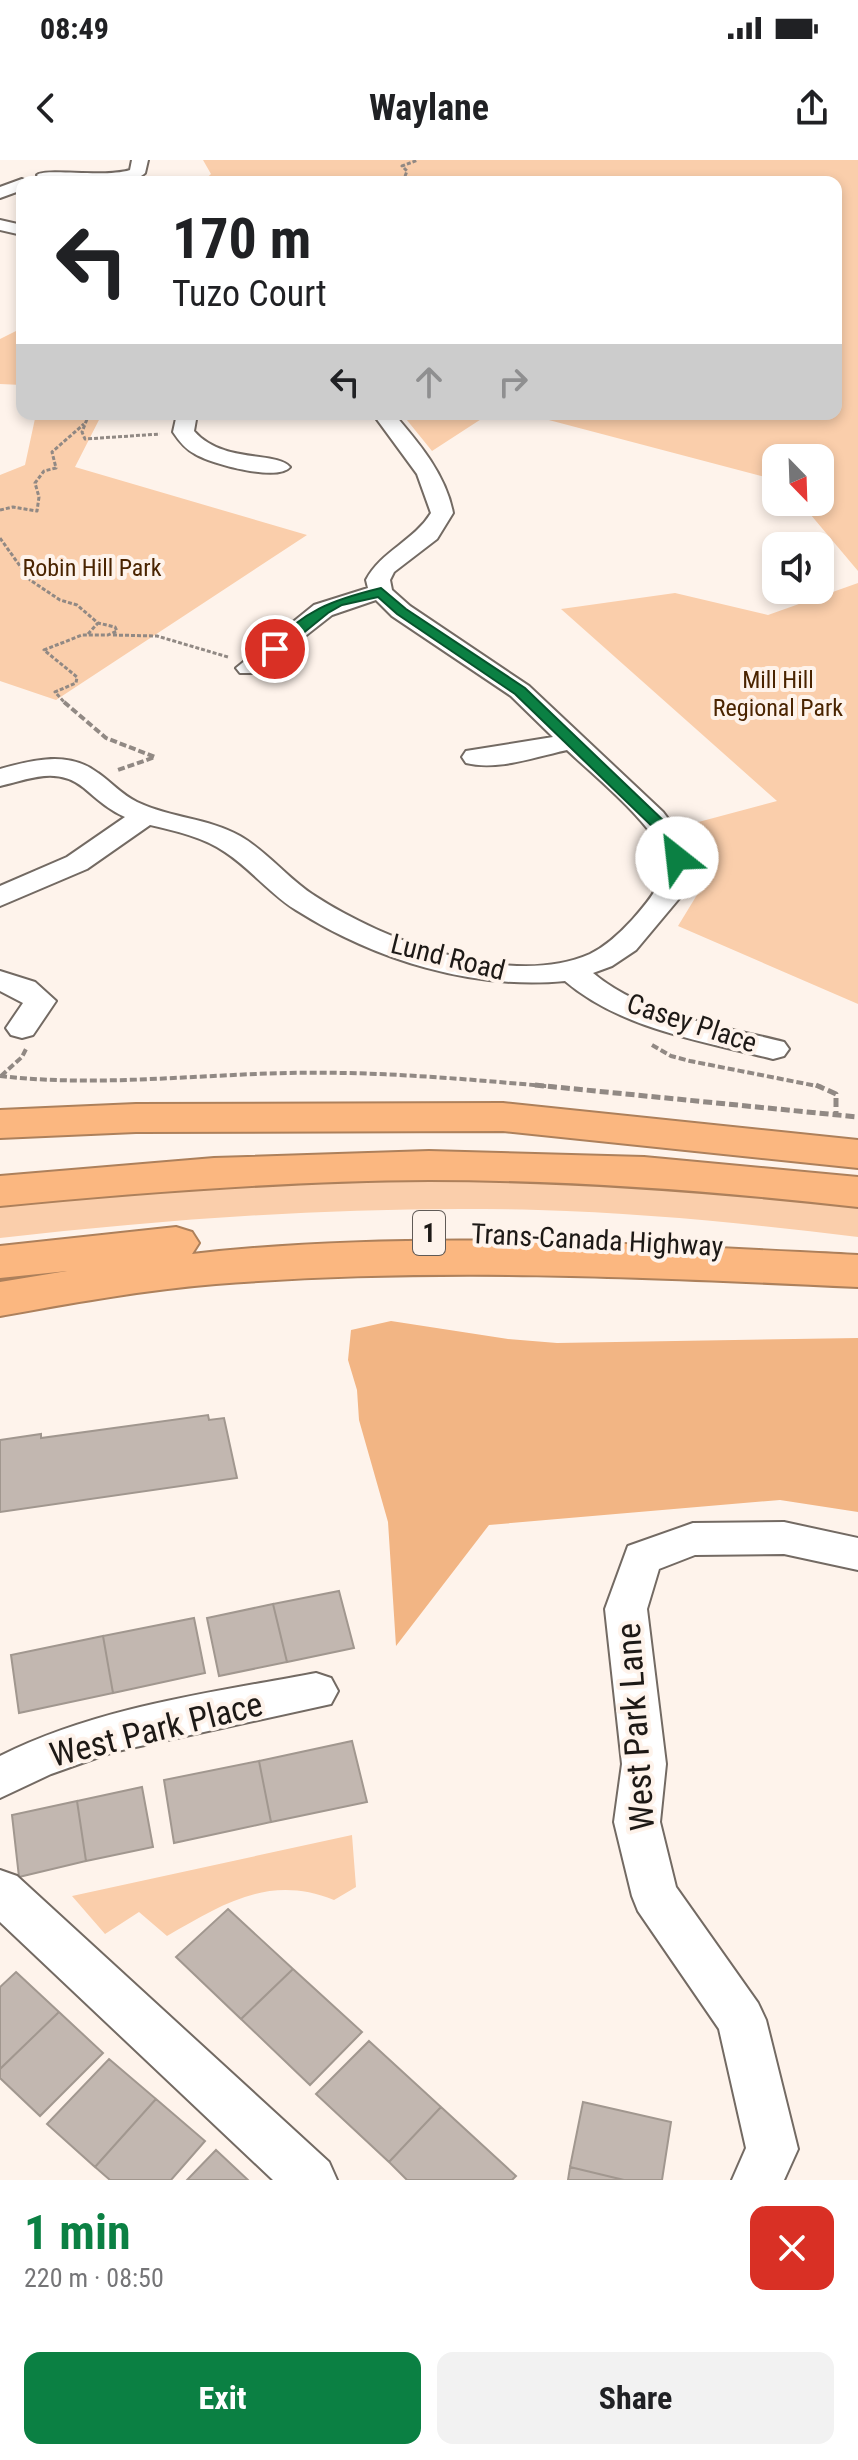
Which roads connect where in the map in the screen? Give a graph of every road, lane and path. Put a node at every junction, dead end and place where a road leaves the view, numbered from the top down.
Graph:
1 (58, 160) edge
2 (140, 160) edge
3 (418, 160) edge
4 (45, 175) joint
5 (52, 176) edge
6 (130, 176) edge
7 (405, 176) edge
8 (86, 420) edge
9 (186, 420) edge
10 (388, 420) edge
11 (84, 424) junction
12 (174, 433) dead end
13 (279, 467) dead end
14 (0, 510) edge
15 (1, 541) edge
16 (381, 592) junction
17 (98, 623) junction
18 (88, 634) junction
19 (112, 634) junction
20 (249, 668) joint
21 (572, 741) junction
22 (475, 757) dead end
23 (0, 778) edge
24 (92, 780) junction
25 (146, 815) junction
26 (0, 897) edge
27 (571, 970) junction
28 (0, 980) edge
29 (22, 1028) dead end
30 (773, 1049) dead end
31 (0, 1124) edge
32 (858, 1154) edge
33 (0, 1191) edge
34 (858, 1192) edge
35 (858, 1261) edge
36 (0, 1262) edge
37 (858, 1271) edge
38 (0, 1299) edge
39 (858, 1554) edge
40 (316, 1691) dead end
41 (0, 1778) edge
42 (0, 1891) edge
43 (311, 2180) edge
44 (758, 2180) edge

1 - 4 street
2 - 6 street
3 - 7 path
4 - 5 street
8 - 11 path
9 - 13 street
10 - 16 street
11 - 12 path
11 - 14 path
15 - 17 path
16 - 20 street
16 - 21 street, Lund Road
17 - 18 path
17 - 19 path
18 - 19 path
18 - 24 path
19 - 20 path
21 - 22 street
21 - 27 street, Lund Road
23 - 24 street, Lund Road
24 - 25 street, Lund Road
25 - 26 street
25 - 27 street, Lund Road
27 - 30 street, Casey Place
28 - 29 street
31 - 32 highway
33 - 34 highway
35 - 36 highway, Trans-Canada Highway / 1
37 - 38 highway
39 - 44 street, West Park Lane
40 - 41 street, West Park Place
42 - 43 street

